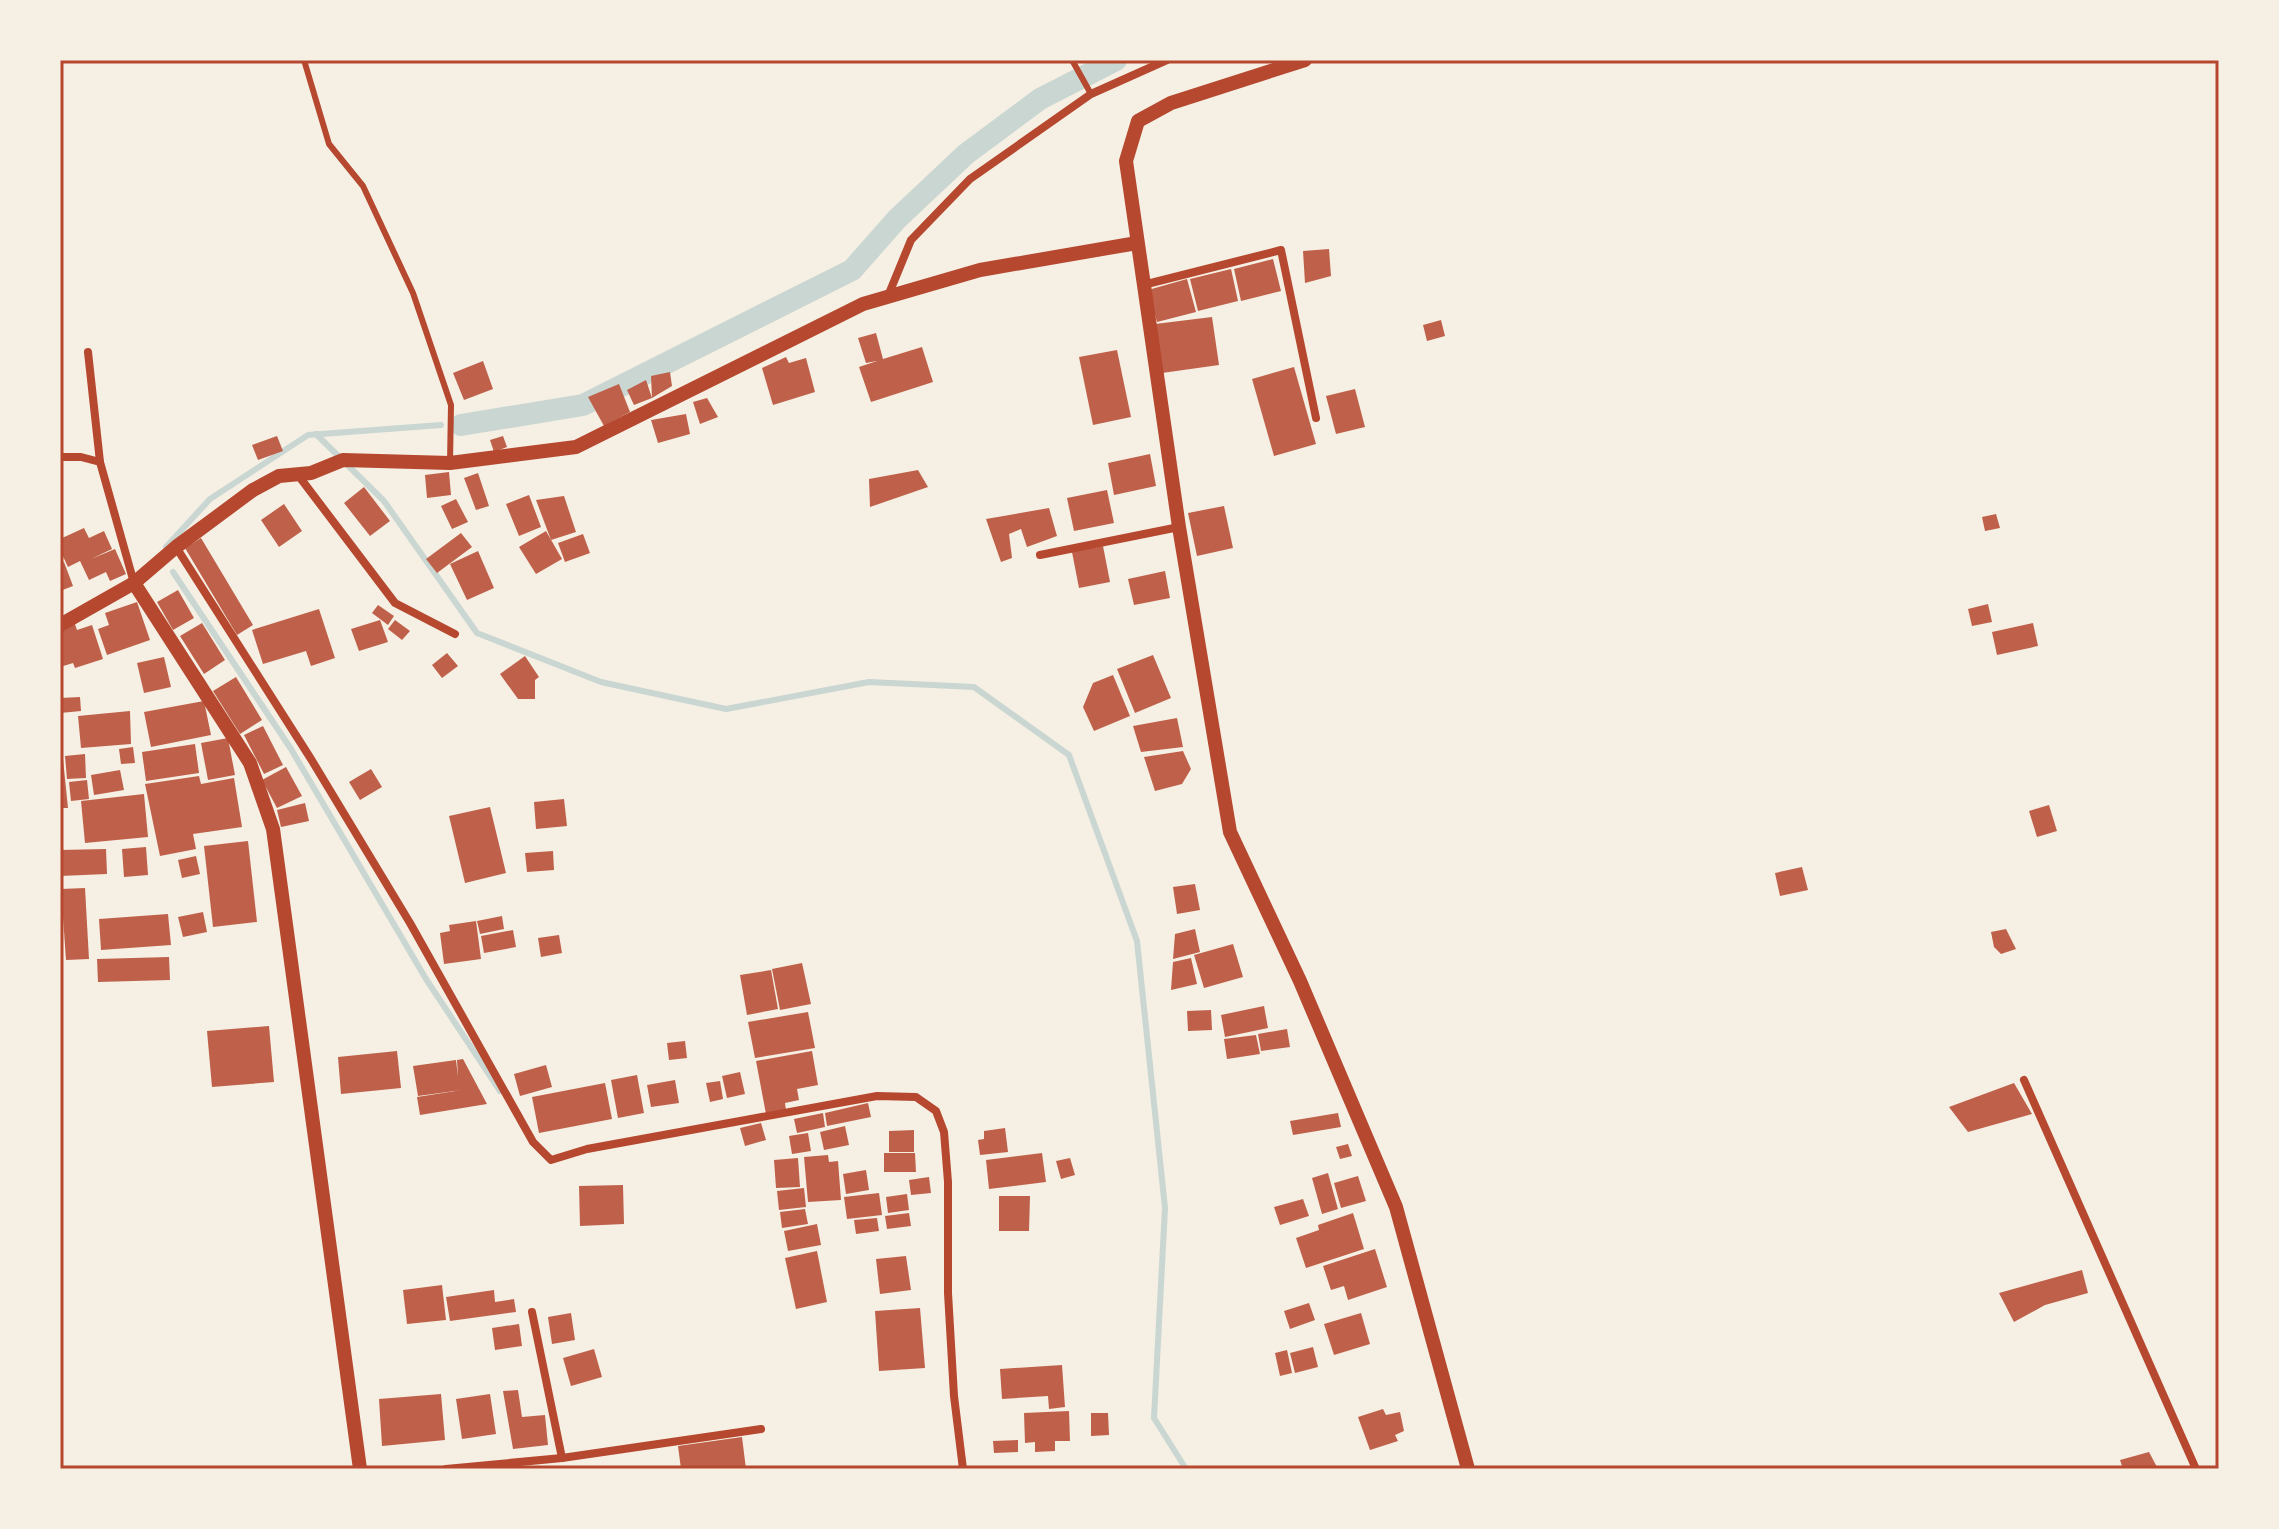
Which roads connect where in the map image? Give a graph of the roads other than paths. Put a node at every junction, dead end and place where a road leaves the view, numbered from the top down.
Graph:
1 (304, 60) edge
2 (1072, 60) edge
3 (1167, 60) edge
4 (1305, 60) edge
5 (1089, 90) junction
6 (1137, 243) junction
7 (1143, 285) junction
8 (888, 297) junction
9 (88, 352) dead end
10 (1316, 418) dead end
11 (60, 457) edge
12 (100, 462) junction
13 (450, 463) junction
14 (304, 474) junction
15 (1179, 527) junction
16 (176, 547) junction
17 (1040, 555) dead end
18 (134, 583) junction
19 (60, 625) edge
20 (455, 634) dead end
21 (2024, 1080) dead end
22 (532, 1312) dead end
23 (761, 1429) dead end
24 (562, 1458) junction
25 (360, 1469) edge
26 (446, 1469) edge
27 (963, 1469) edge
28 (1468, 1469) edge
29 (2196, 1469) edge

1 - 13 lane
2 - 5 lane
3 - 5 street
4 - 6 street
5 - 8 street
6 - 7 street
6 - 8 street
7 - 10 street
7 - 15 street
8 - 13 street
9 - 12 street
11 - 12 street
12 - 18 street
13 - 14 street
14 - 16 street
14 - 20 street
15 - 17 street
15 - 28 street
16 - 18 street
16 - 27 street
18 - 19 street
18 - 25 street
21 - 29 street
22 - 24 street
23 - 24 street
24 - 26 street

